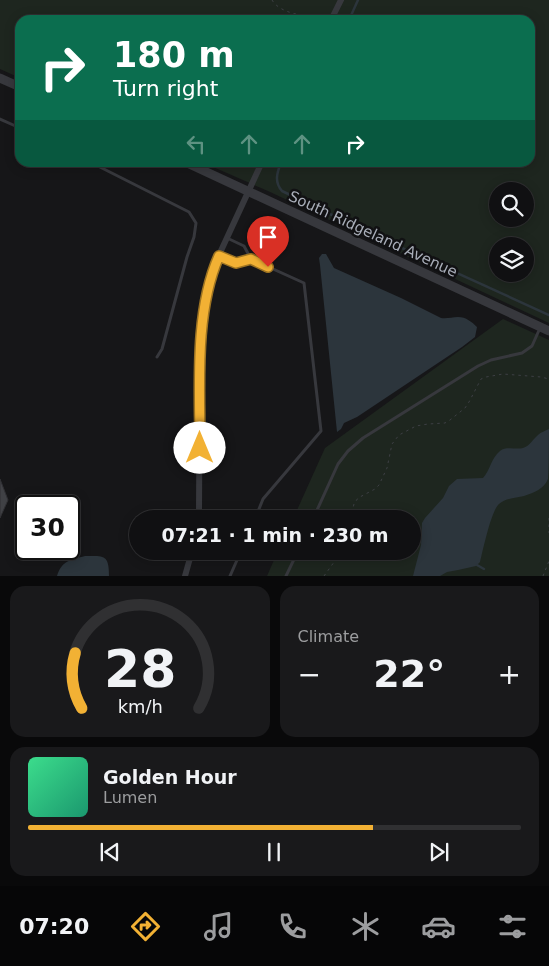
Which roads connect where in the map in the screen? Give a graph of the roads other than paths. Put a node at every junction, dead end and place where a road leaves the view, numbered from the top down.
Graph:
1 (341, 0) edge
2 (334, 15) edge
3 (0, 78) edge
4 (15, 85) edge
5 (0, 119) edge
6 (15, 126) edge
7 (100, 167) edge
8 (196, 167) edge
9 (260, 167) edge
10 (248, 191) junction
11 (227, 238) junction
12 (219, 256) junction
13 (251, 259) junction
14 (545, 329) edge
15 (157, 357) dead end
16 (199, 510) edge
17 (259, 510) edge
18 (317, 510) edge
19 (189, 560) edge
20 (237, 560) edge
21 (294, 560) edge
22 (185, 576) edge
23 (230, 576) edge
24 (286, 576) edge

1 - 2 street
3 - 4 street
5 - 6 lane
7 - 15 lane
8 - 10 street, South Ridgeland Avenue
9 - 10 street
10 - 11 street
10 - 14 street, South Ridgeland Avenue
11 - 12 street
11 - 13 lane
12 - 13 lane
12 - 16 street
13 - 17 lane
14 - 18 lane
19 - 22 street
20 - 23 lane
21 - 24 lane

